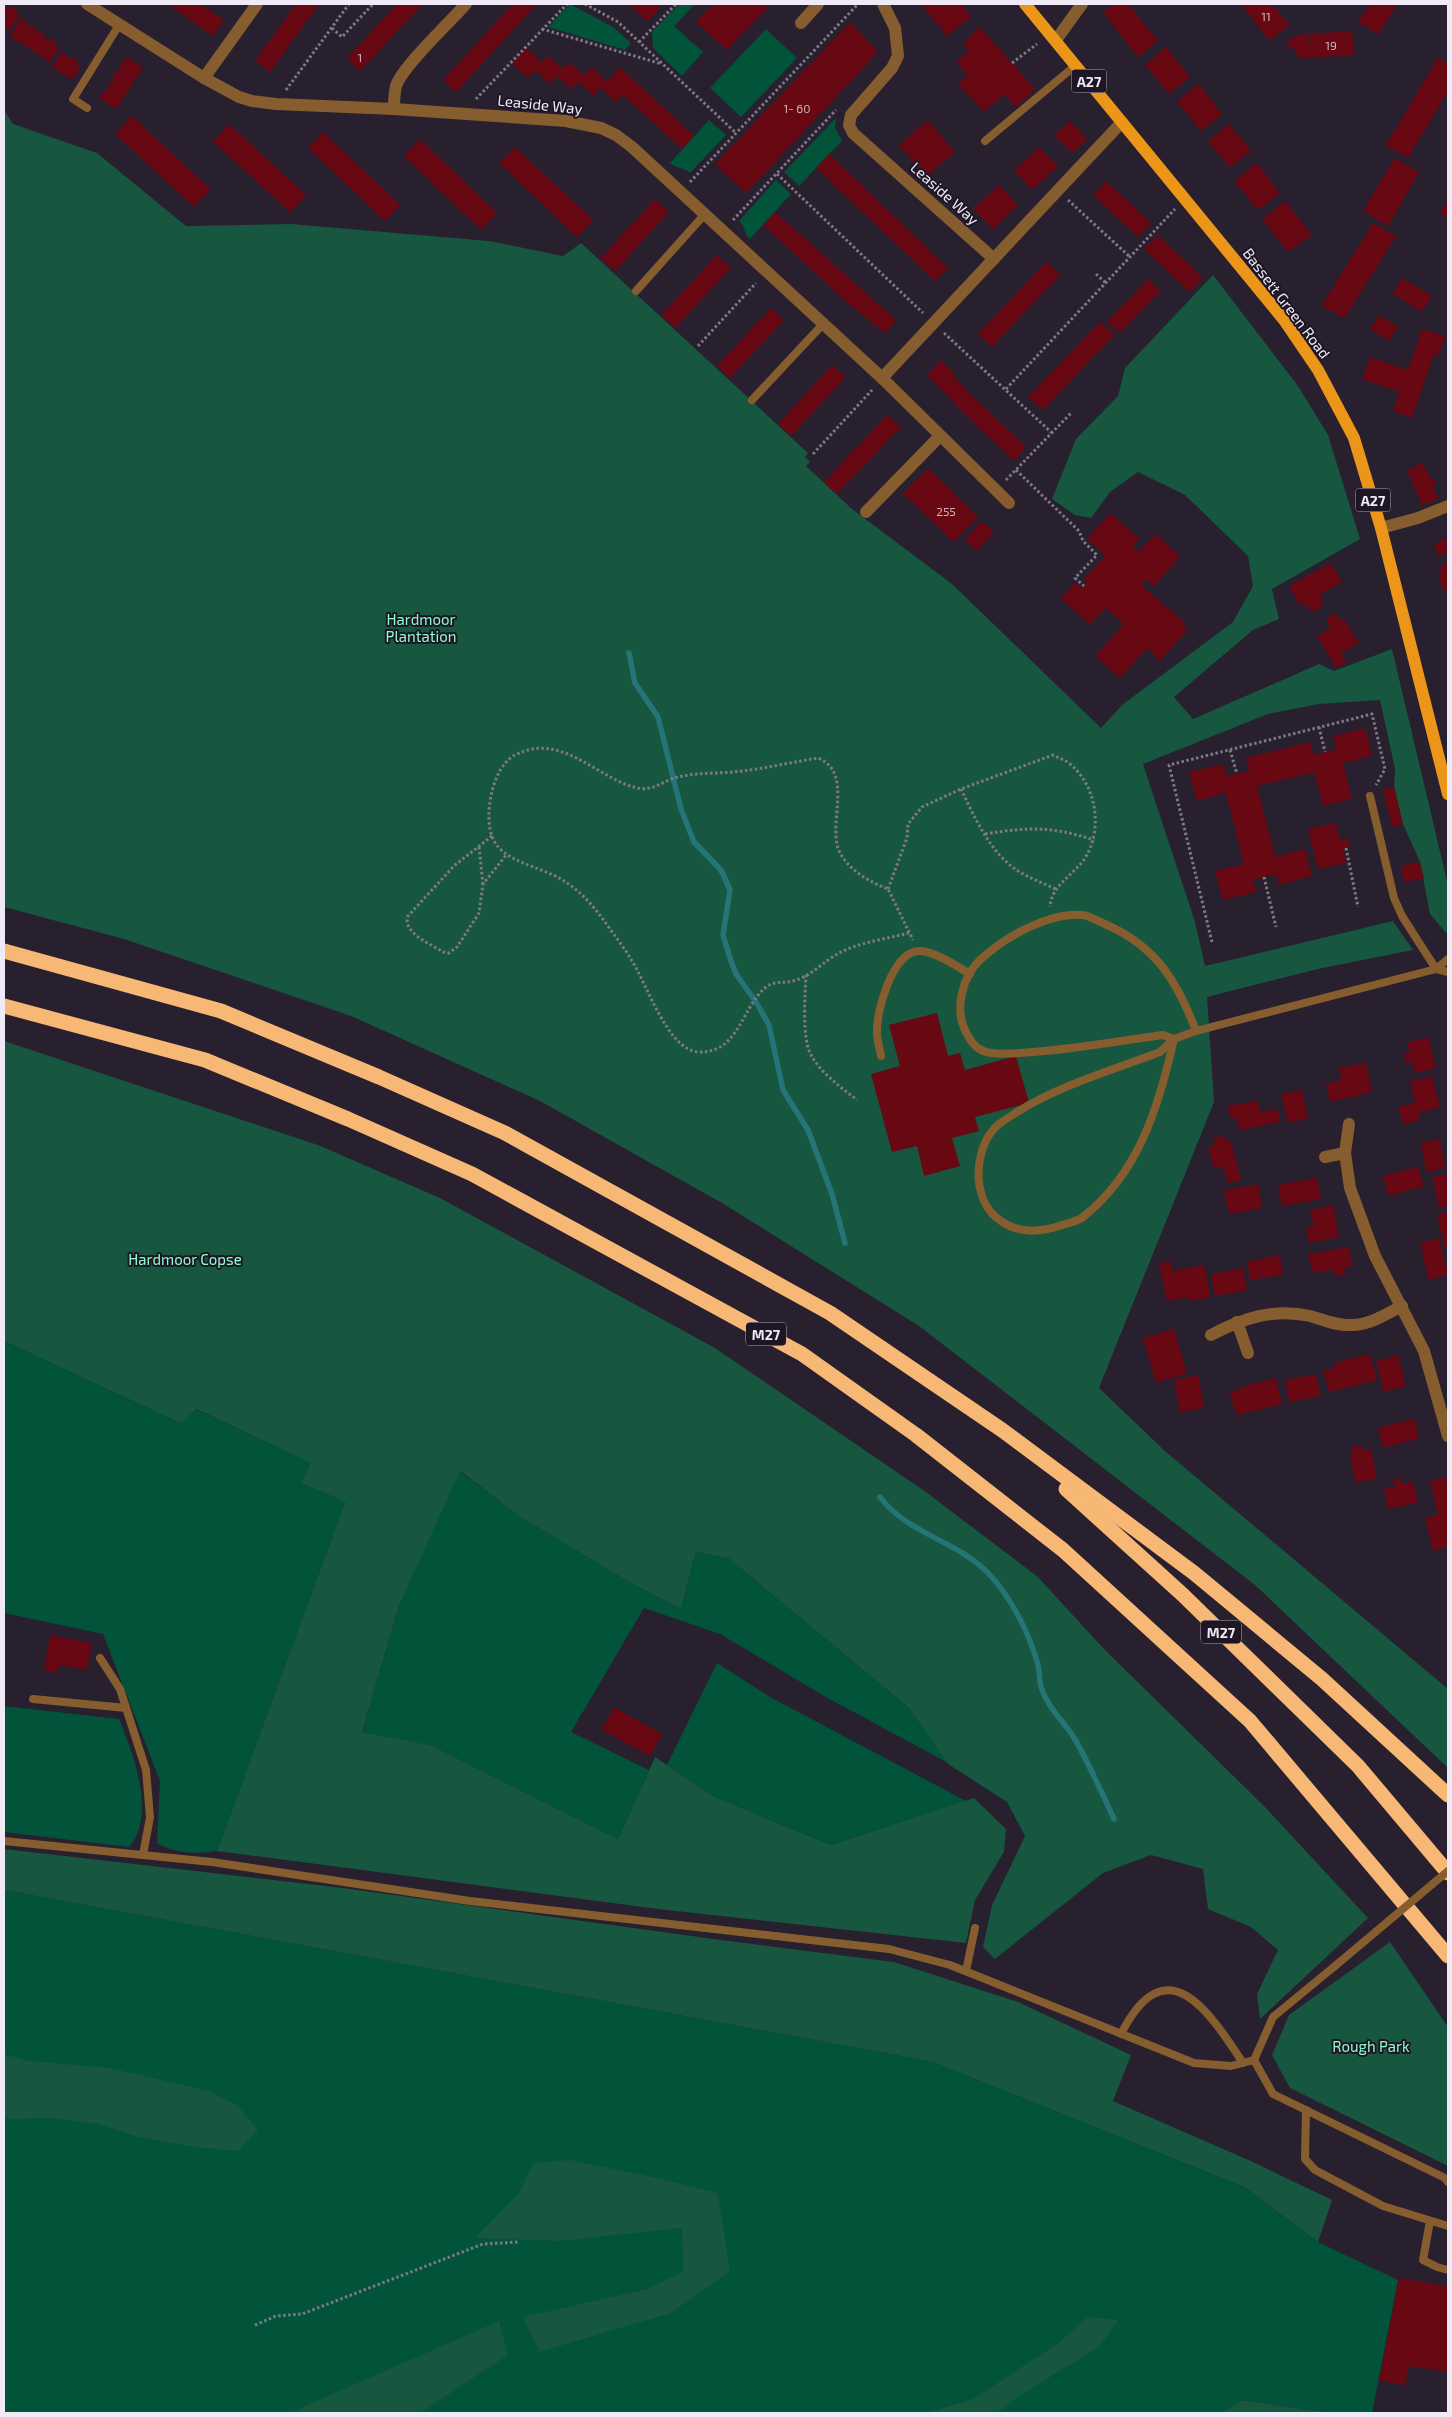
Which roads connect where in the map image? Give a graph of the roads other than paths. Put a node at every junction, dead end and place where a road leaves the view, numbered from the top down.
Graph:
1 (87, 4) edge
2 (258, 4) edge
3 (466, 4) edge
4 (818, 4) edge
5 (883, 4) edge
6 (1025, 4) edge
7 (1082, 4) edge
8 (801, 23) dead end
9 (119, 25) junction
10 (1053, 37) junction
11 (1076, 65) junction
12 (204, 78) junction
13 (87, 108) dead end
14 (394, 109) junction
15 (1122, 122) junction
16 (985, 141) dead end
17 (705, 214) junction
18 (994, 259) junction
19 (636, 291) dead end
20 (823, 324) junction
21 (882, 378) junction
22 (752, 400) dead end
23 (940, 436) junction
24 (1009, 503) dead end
25 (1448, 506) edge
26 (866, 512) dead end
27 (1382, 528) junction
28 (1448, 791) edge
29 (1370, 796) road end
30 (4, 951) edge
31 (1448, 959) edge
32 (1436, 969) junction
33 (1448, 972) edge
34 (970, 974) junction
35 (4, 1006) edge
36 (1196, 1031) junction
37 (1174, 1039) junction
38 (881, 1056) dead end
39 (1349, 1124) dead end
40 (1344, 1153) junction
41 (1324, 1157) dead end
42 (1402, 1306) junction
43 (1237, 1322) junction
44 (1211, 1335) dead end
45 (1248, 1352) dead end
46 (1002, 1430) junction
47 (1448, 1436) edge
48 (100, 1658) dead end
49 (32, 1699) dead end
50 (126, 1708) junction
51 (1448, 1795) edge
52 (4, 1841) edge
53 (143, 1855) junction
54 (1448, 1872) edge
55 (975, 1928) dead end
56 (1448, 1956) edge
57 (966, 1971) junction
58 (1121, 2034) junction
59 (1254, 2060) junction
60 (1243, 2063) junction
61 (1306, 2110) junction
62 (1448, 2182) edge
63 (1430, 2221) junction
64 (1448, 2226) edge
65 (1448, 2270) edge

1 - 9 street, Leaside Way
2 - 12 street
3 - 14 street
4 - 8 street
5 - 18 street, Leaside Way
6 - 10 main road, Bassett Green Road / A27
7 - 10 street
9 - 12 street, Leaside Way
9 - 13 lane
10 - 11 main road, Bassett Green Road / A27
11 - 15 main road, Bassett Green Road / A27
11 - 16 lane
12 - 14 street, Leaside Way
14 - 17 street, Leaside Way
15 - 18 street
15 - 27 main road, Bassett Green Road / A27
17 - 19 lane
17 - 20 street, Leaside Way
18 - 21 street
20 - 21 street, Leaside Way
20 - 22 lane
21 - 23 street, Leaside Way
23 - 24 street, Leaside Way
23 - 26 street
25 - 27 street
27 - 28 main road, Bassett Green Road / A27
29 - 32 lane
30 - 46 highway, M27
31 - 32 lane
32 - 33 lane
32 - 36 lane
34 - 36 lane
34 - 37 lane
34 - 38 lane
35 - 56 highway, M27
36 - 37 lane
37 - 37 lane
39 - 40 street
40 - 41 street
40 - 42 street
42 - 43 street
42 - 47 street
43 - 44 street
43 - 45 street
46 - 51 highway
46 - 54 highway, M27
48 - 50 lane
49 - 50 lane
50 - 53 lane
52 - 53 lane
53 - 57 lane
54 - 59 lane, bridge
55 - 57 lane
57 - 58 lane
58 - 60 lane
58 - 60 lane
59 - 60 lane
59 - 61 lane
61 - 62 lane
61 - 63 lane
63 - 64 lane
63 - 65 lane

